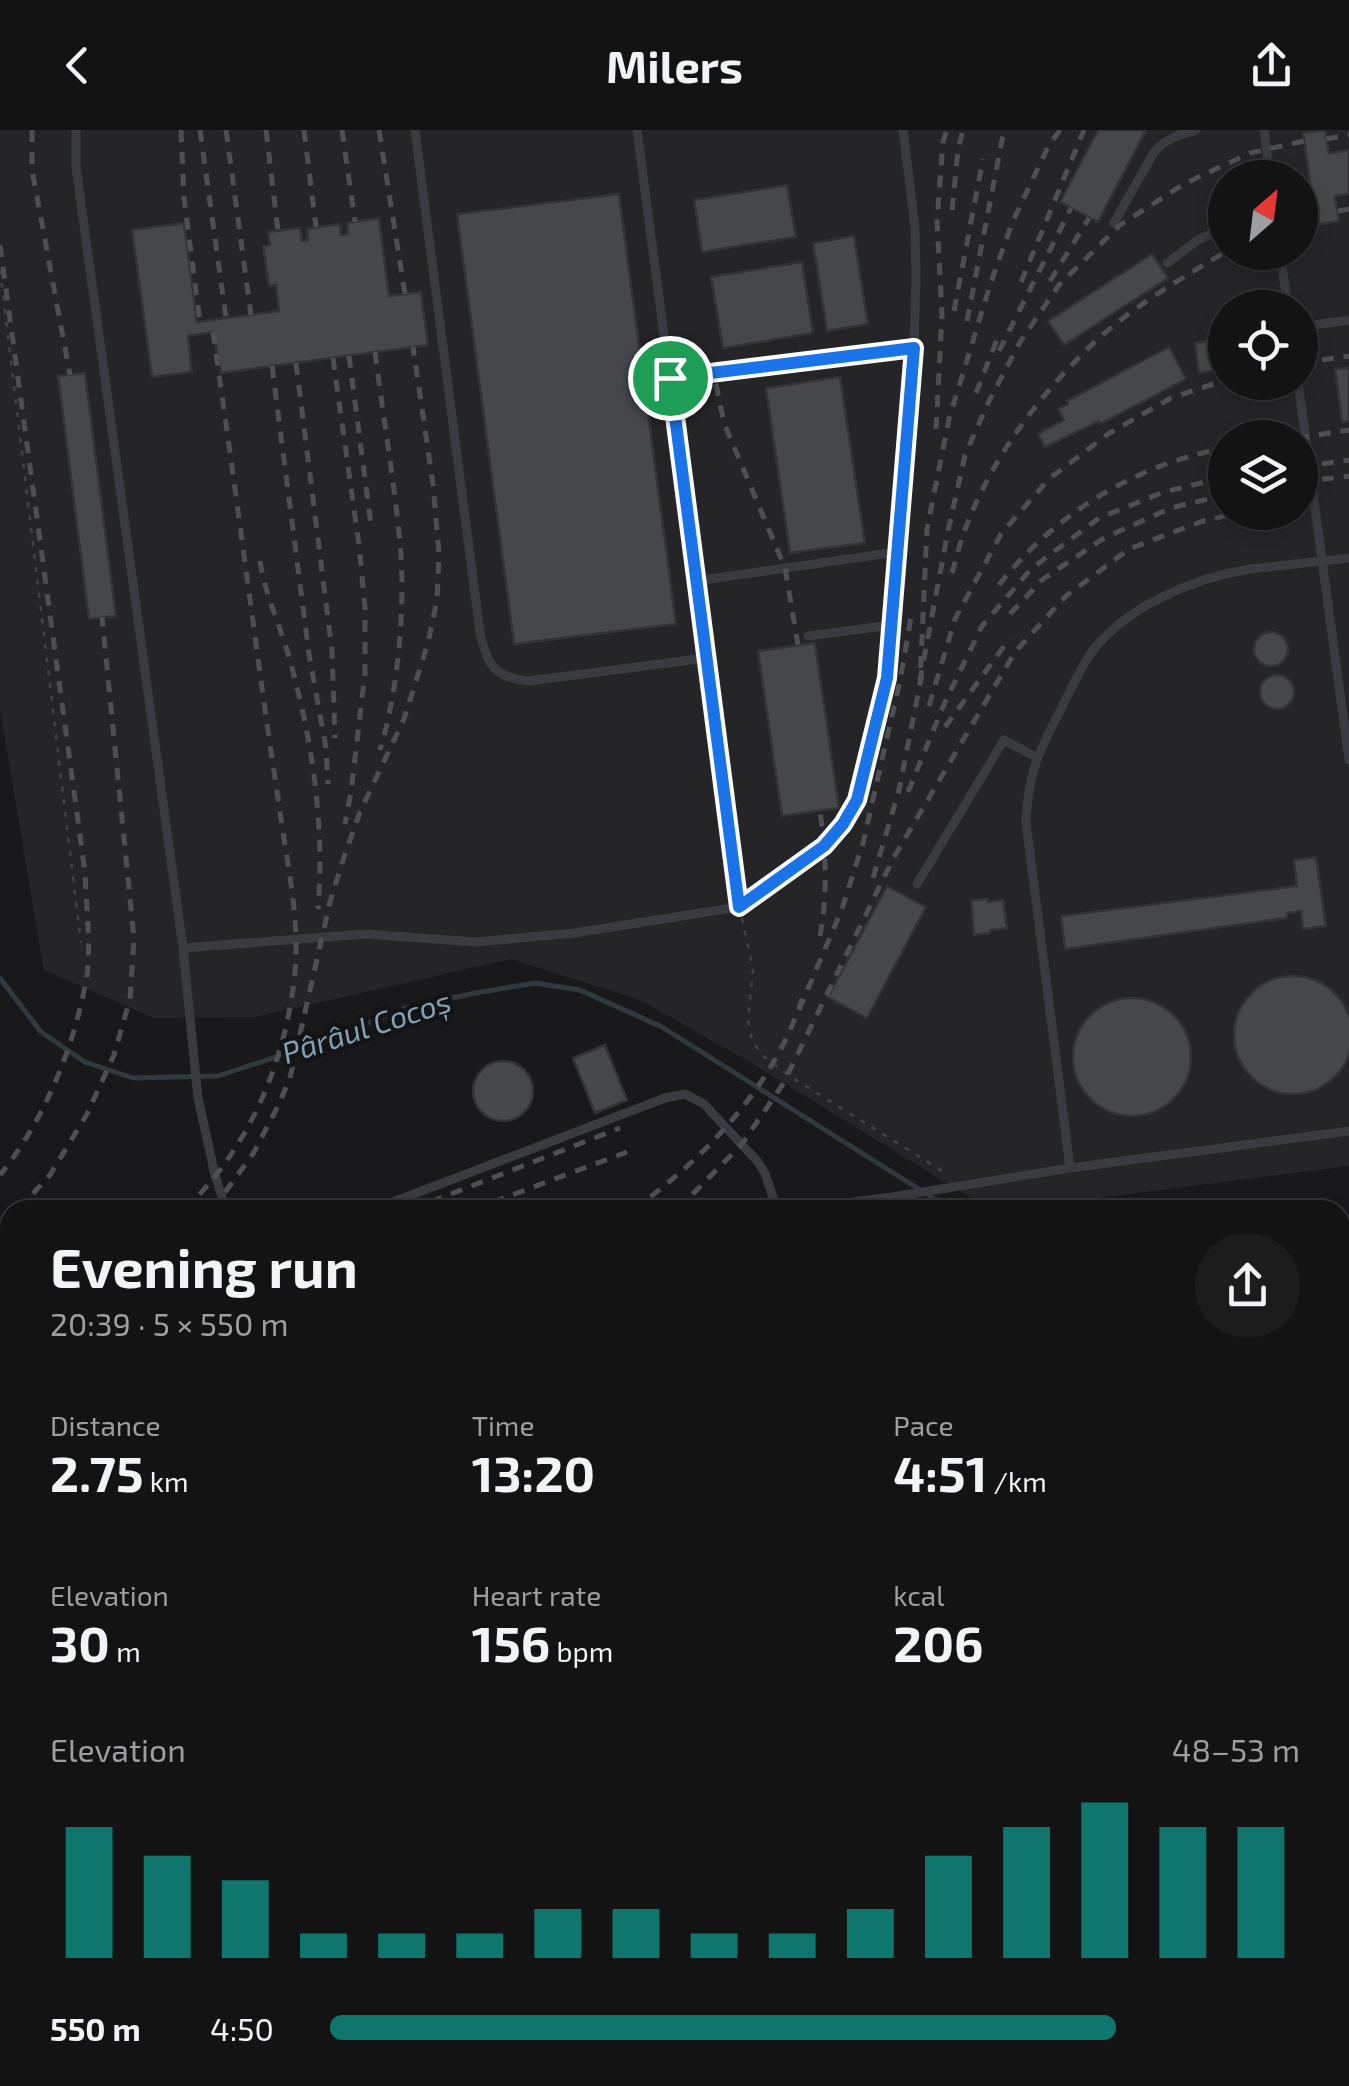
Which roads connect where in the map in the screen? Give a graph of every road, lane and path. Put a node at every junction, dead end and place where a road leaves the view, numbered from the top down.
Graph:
1 (76, 130) edge
2 (416, 130) edge
3 (638, 130) edge
4 (903, 130) edge
5 (1196, 130) edge
6 (1264, 130) edge
7 (1268, 160) edge
8 (1114, 223) dead end
9 (1208, 235) edge
10 (1167, 263) dead end
11 (0, 270) edge
12 (1349, 320) edge
13 (1318, 324) edge
14 (914, 348) junction
15 (670, 378) junction
16 (1300, 400) edge
17 (896, 552) junction
18 (1349, 558) edge
19 (1321, 562) junction
20 (696, 581) junction
21 (891, 625) junction
22 (808, 636) dead end
23 (706, 658) junction
24 (1036, 757) junction
25 (1349, 760) edge
26 (916, 884) dead end
27 (739, 907) junction
28 (82, 942) dead end
29 (183, 948) junction
30 (1349, 1132) edge
31 (1070, 1168) junction
32 (947, 1174) dead end
33 (223, 1200) edge
34 (398, 1200) edge
35 (774, 1200) edge
36 (869, 1200) edge

1 - 29 lane
2 - 23 lane
3 - 15 lane
4 - 14 lane
5 - 8 lane
6 - 7 lane
9 - 10 lane
11 - 28 path
12 - 13 lane
14 - 15 lane
14 - 17 lane
15 - 20 lane
16 - 19 lane
17 - 20 lane
17 - 21 lane
18 - 19 lane
19 - 24 lane
19 - 25 lane
20 - 23 lane
21 - 22 lane
21 - 27 lane
23 - 27 lane
24 - 26 lane
24 - 31 lane
27 - 29 lane
27 - 32 path
29 - 33 lane
30 - 31 lane
31 - 36 lane
34 - 35 lane

